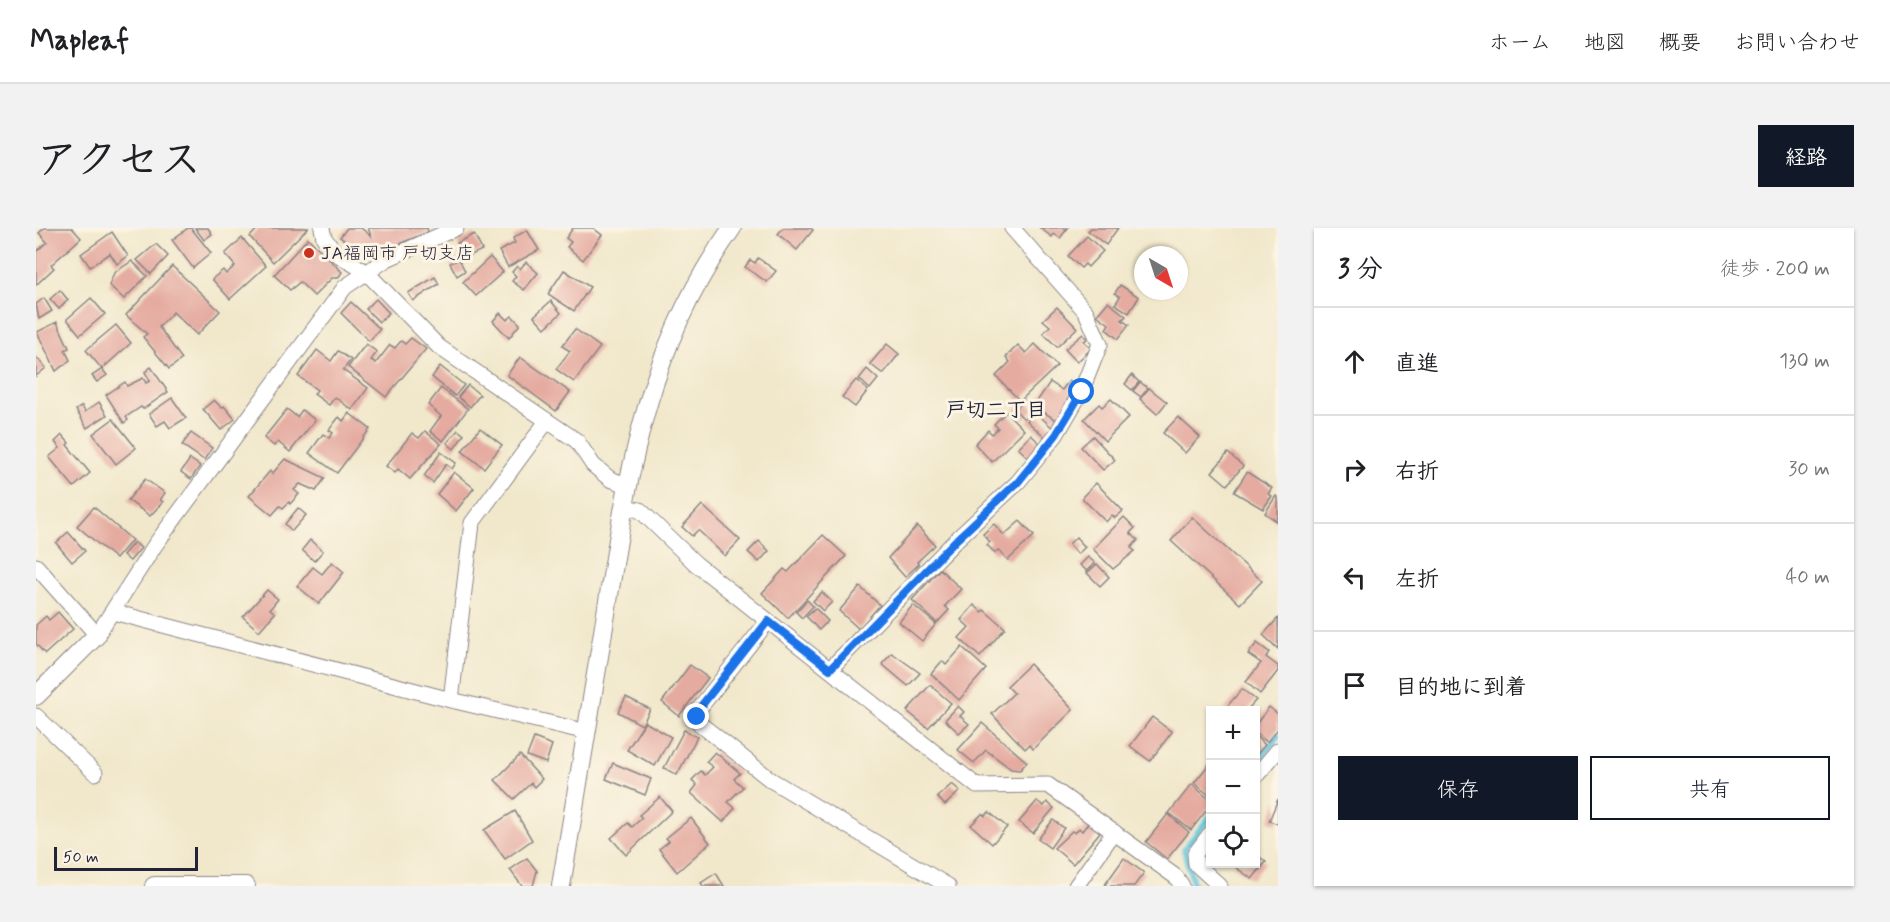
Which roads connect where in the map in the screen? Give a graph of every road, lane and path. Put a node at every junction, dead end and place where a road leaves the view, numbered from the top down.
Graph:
1 (322, 228) edge
2 (456, 228) edge
3 (732, 228) edge
4 (1012, 228) edge
5 (366, 273) junction
6 (547, 422) junction
7 (627, 485) junction
8 (623, 507) junction
9 (36, 566) edge
10 (113, 612) junction
11 (768, 621) junction
12 (97, 635) junction
13 (830, 669) junction
14 (36, 696) edge
15 (451, 700) junction
16 (36, 716) edge
17 (587, 732) junction
18 (1278, 750) edge
19 (1260, 771) edge
20 (94, 773) dead end
21 (1114, 832) junction
22 (1206, 839) edge
23 (1197, 864) junction
24 (1179, 878) edge
25 (154, 886) edge
26 (246, 886) edge
27 (561, 886) edge
28 (948, 886) edge
29 (1076, 886) edge
30 (1220, 886) edge

1 - 5 street
2 - 5 street
3 - 7 street
4 - 13 street
5 - 6 street
5 - 10 street
6 - 7 street
6 - 15 street
7 - 8 street
8 - 11 street
8 - 17 street
9 - 12 street
10 - 12 street
10 - 15 street
11 - 13 street
11 - 28 street
12 - 14 street
13 - 21 street
15 - 17 street
16 - 20 street
17 - 27 street
18 - 19 street
21 - 24 street
21 - 29 street
22 - 23 street
23 - 24 street
23 - 30 street
25 - 26 street

